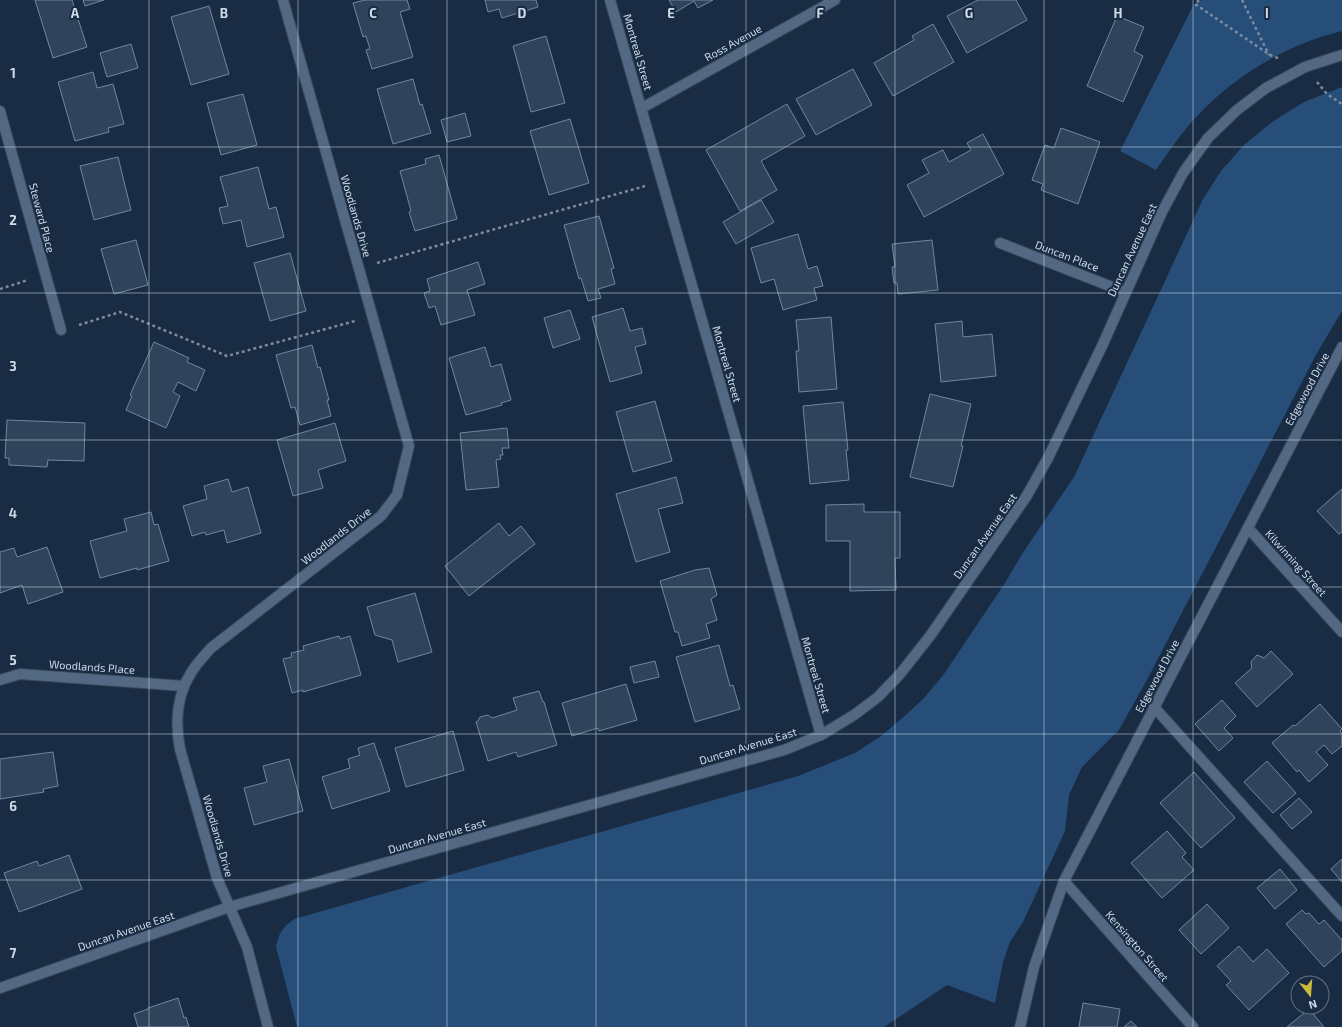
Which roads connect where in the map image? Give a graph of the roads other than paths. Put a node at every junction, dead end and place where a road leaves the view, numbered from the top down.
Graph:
1 (283, 0) edge
2 (610, 0) edge
3 (835, 0) edge
4 (1342, 55) edge
5 (642, 108) junction
6 (0, 111) edge
7 (1000, 243) dead end
8 (1125, 292) junction
9 (61, 330) road end
10 (1341, 354) edge
11 (1248, 528) junction
12 (1342, 632) edge
13 (0, 680) edge
14 (184, 686) junction
15 (1154, 707) junction
16 (821, 735) junction
17 (1064, 881) junction
18 (229, 907) junction
19 (1342, 916) edge
20 (0, 988) edge
21 (268, 1027) edge
22 (1020, 1027) edge
23 (1193, 1027) edge

1 - 14 street, Woodlands Drive
2 - 5 street, Montreal Street
3 - 5 street, Ross Avenue
4 - 8 street, Duncan Avenue East
5 - 16 street, Montreal Street
6 - 9 street, Steward Place
7 - 8 street, Duncan Place
8 - 16 street, Duncan Avenue East
10 - 11 street, Edgewood Drive
11 - 12 street, Kilwinning Street
11 - 15 street, Edgewood Drive
13 - 14 street, Woodlands Place
14 - 18 street, Woodlands Drive
15 - 17 street, Edgewood Drive
15 - 19 street
16 - 18 street, Duncan Avenue East
17 - 22 street, Edgewood Drive
17 - 23 street, Kensington Street
18 - 20 street, Duncan Avenue East
18 - 21 street, Woodlands Drive

